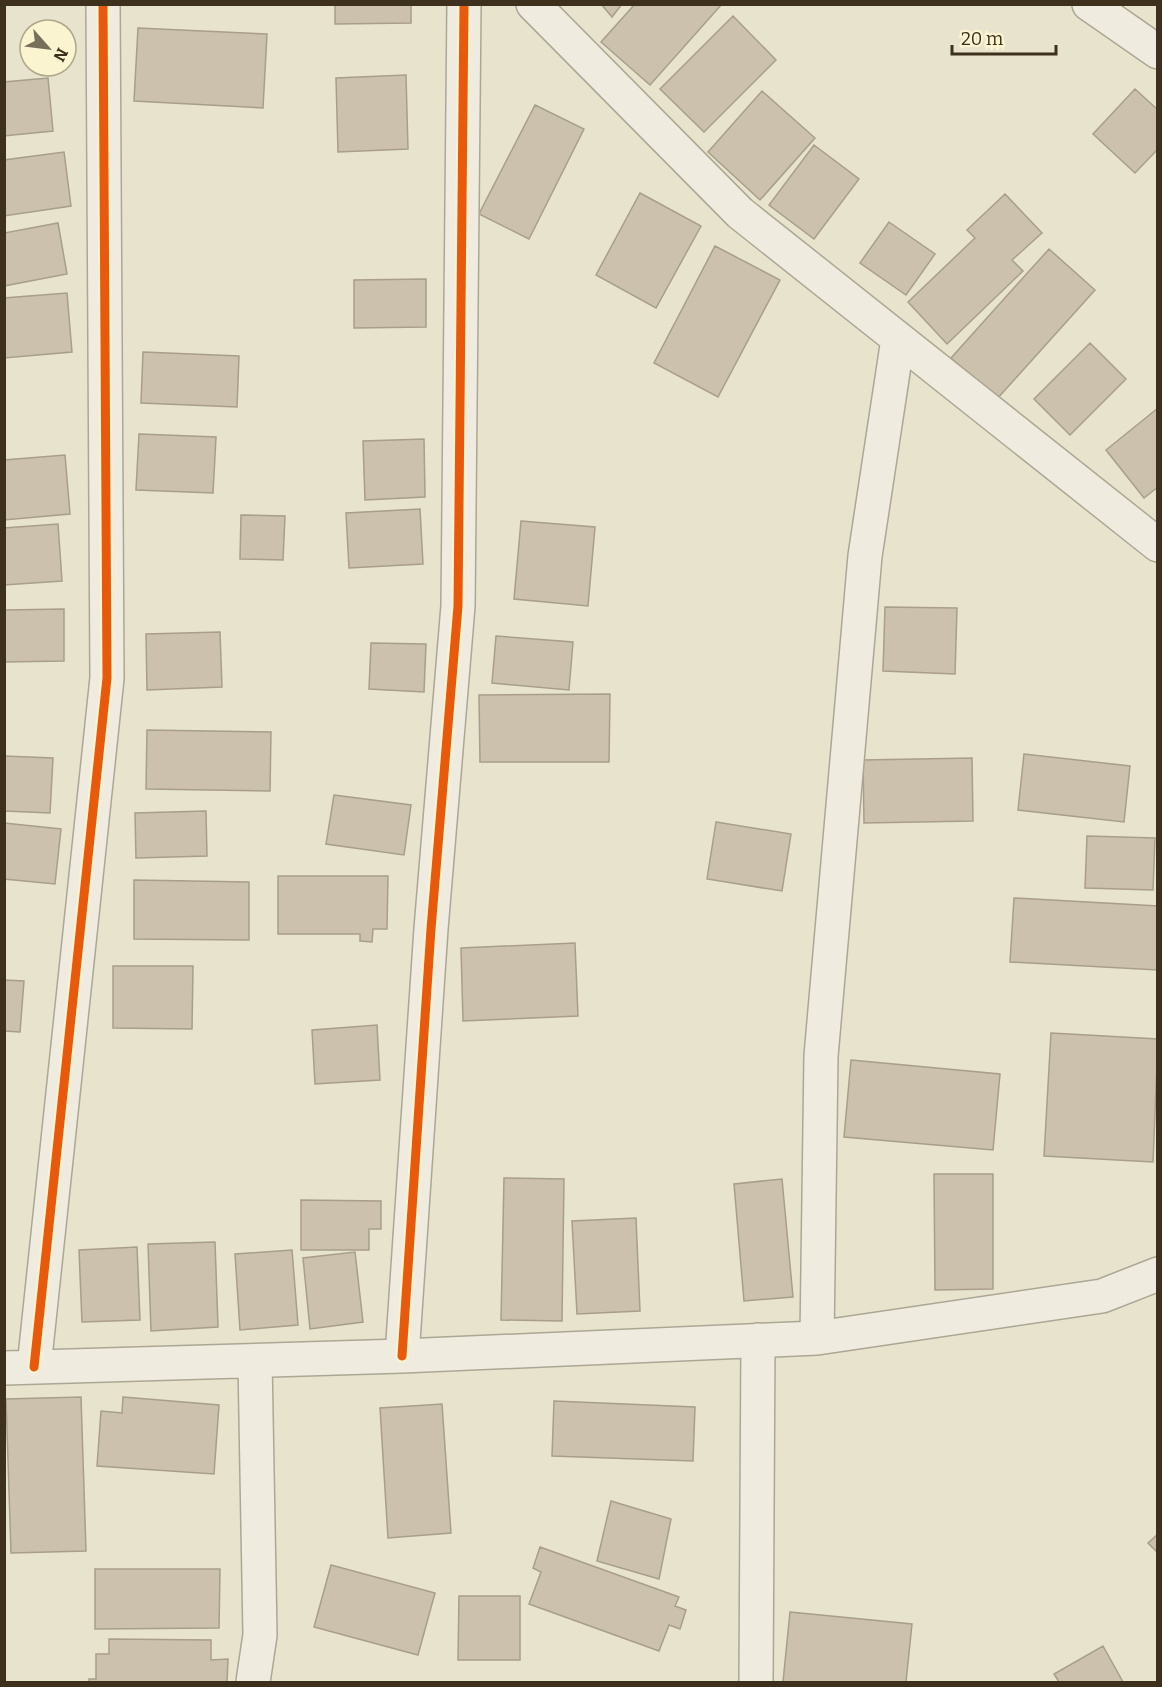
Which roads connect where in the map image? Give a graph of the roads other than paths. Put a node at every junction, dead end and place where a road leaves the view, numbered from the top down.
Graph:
1 (103, 4) edge
2 (464, 4) edge
3 (533, 4) edge
4 (1089, 4) edge
5 (1158, 52) edge
6 (898, 339) junction
7 (1158, 546) edge
8 (1158, 1274) edge
9 (817, 1338) junction
10 (758, 1340) junction
11 (402, 1356) junction
12 (255, 1361) junction
13 (19, 1367) edge
14 (253, 1683) edge
15 (756, 1683) edge

1 - 13 street
2 - 11 street
3 - 6 street
4 - 5 street
6 - 7 street
6 - 9 street
8 - 9 street
9 - 10 street
10 - 11 street
10 - 15 street
11 - 12 street
12 - 13 street
12 - 14 street

